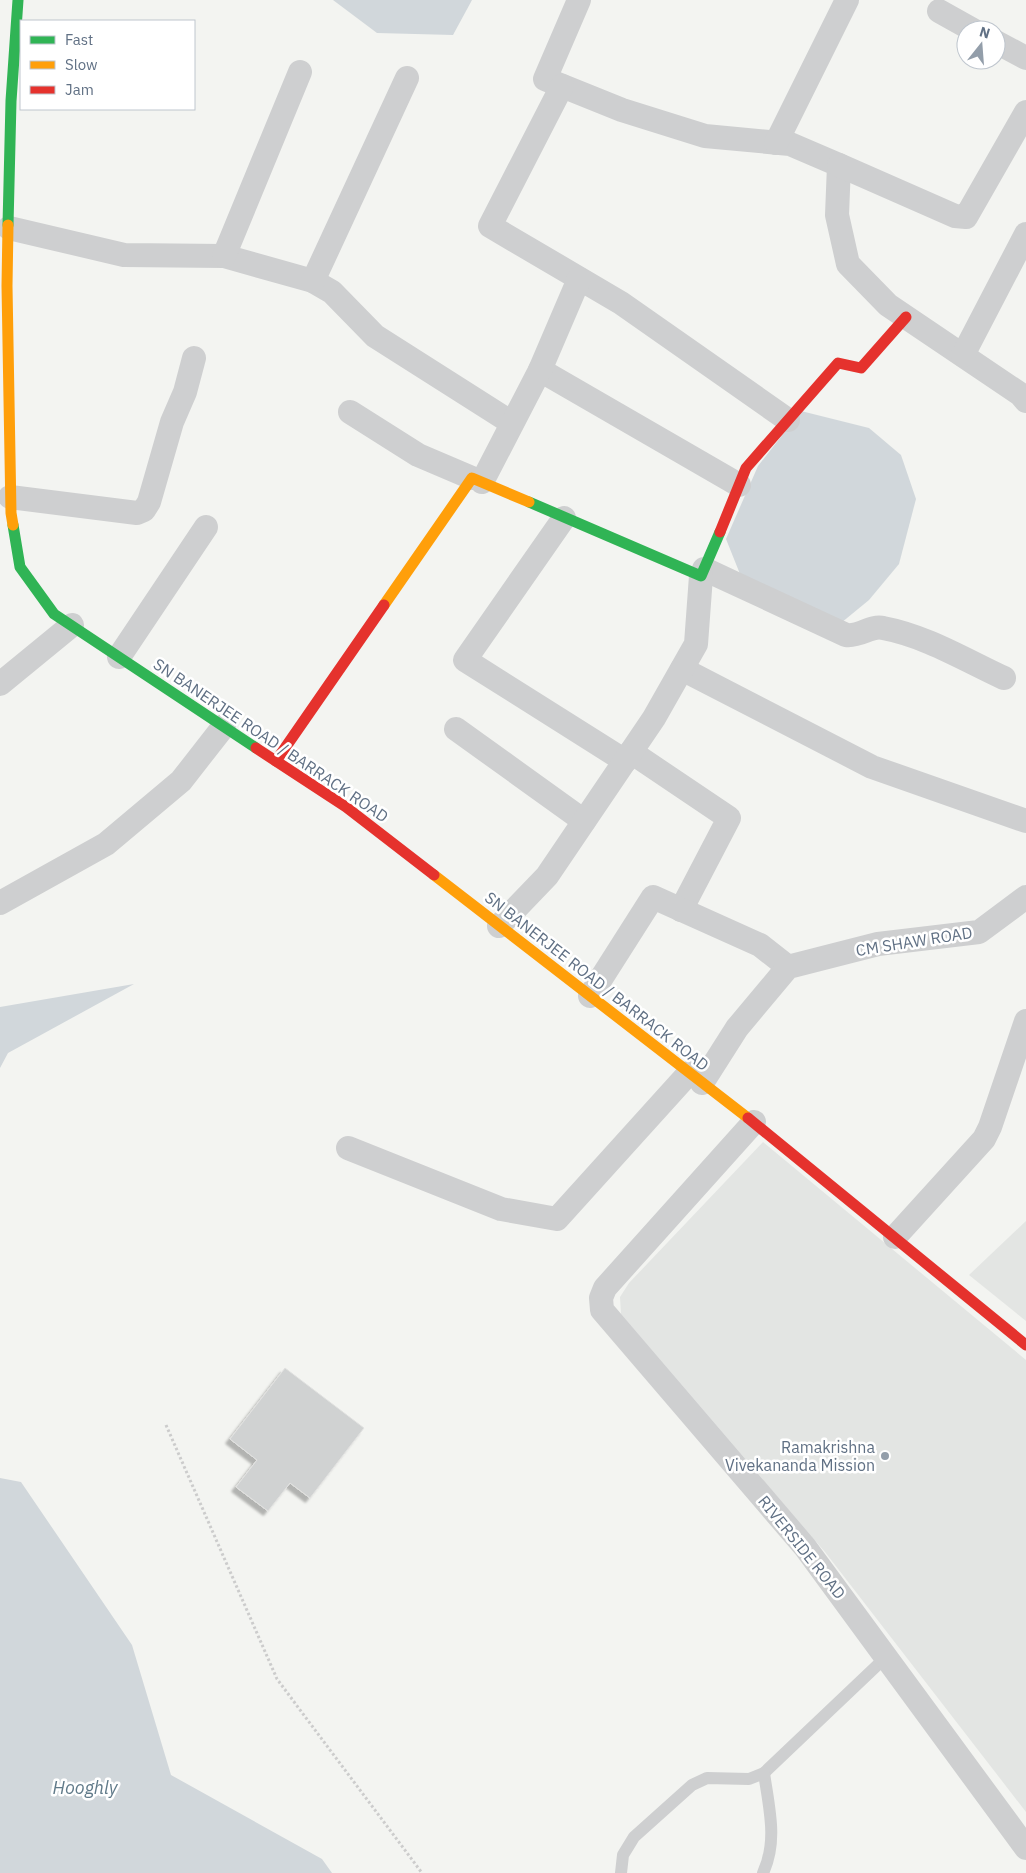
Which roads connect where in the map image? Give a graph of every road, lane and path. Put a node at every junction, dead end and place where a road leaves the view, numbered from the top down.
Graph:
1 (18, 0) edge
2 (579, 0) edge
3 (847, 0) edge
4 (938, 11) dead end
5 (956, 20) edge
6 (1006, 47) edge
7 (1026, 58) edge
8 (300, 72) dead end
9 (407, 78) dead end
10 (562, 86) junction
11 (1026, 112) edge
12 (776, 143) junction
13 (839, 165) junction
14 (9, 228) junction
15 (1026, 234) edge
16 (224, 256) junction
17 (579, 279) junction
18 (313, 282) junction
19 (3, 286) edge
20 (906, 317) junction
21 (963, 355) junction
22 (194, 358) dead end
23 (540, 370) junction
24 (1026, 401) edge
25 (350, 412) dead end
26 (788, 420) junction
27 (512, 423) junction
28 (477, 480) junction
29 (739, 485) junction
30 (10, 496) junction
31 (564, 518) junction
32 (206, 527) dead end
33 (702, 573) junction
34 (72, 625) junction
35 (119, 657) junction
36 (682, 669) junction
37 (1004, 678) dead end
38 (0, 684) edge
39 (224, 726) junction
40 (456, 729) dead end
41 (628, 757) junction
42 (276, 761) junction
43 (584, 821) junction
44 (1026, 821) edge
45 (1026, 897) edge
46 (0, 902) edge
47 (681, 910) junction
48 (499, 926) junction
49 (788, 967) junction
50 (590, 996) junction
51 (1026, 1021) edge
52 (696, 1078) junction
53 (754, 1122) junction
54 (348, 1148) dead end
55 (895, 1237) junction
56 (1026, 1345) edge
57 (166, 1424) dead end
58 (886, 1657) junction
59 (764, 1773) junction
60 (1026, 1848) edge
61 (422, 1873) edge
62 (621, 1873) edge
63 (763, 1873) edge

1 - 14 street, SN BANERJEE ROAD / BARRACK ROAD
2 - 10 street
3 - 12 street
4 - 5 street
6 - 7 street
8 - 16 street
9 - 18 street
10 - 12 street
10 - 17 street
11 - 13 street
12 - 13 street
13 - 20 street
14 - 16 street
14 - 19 street, SN BANERJEE ROAD / BARRACK ROAD
15 - 21 street
16 - 18 street
17 - 23 street
17 - 26 street
18 - 27 street
19 - 30 street, SN BANERJEE ROAD / BARRACK ROAD
20 - 21 street
20 - 26 street
21 - 24 street
22 - 30 street
23 - 27 street
23 - 29 street
25 - 28 street
26 - 29 street
27 - 28 street
28 - 31 street
28 - 42 street
29 - 33 street
30 - 34 street, SN BANERJEE ROAD / BARRACK ROAD
31 - 33 street
31 - 41 street
32 - 35 street
33 - 36 street
33 - 37 street
34 - 35 street, SN BANERJEE ROAD / BARRACK ROAD
34 - 38 street
35 - 39 street, SN BANERJEE ROAD / BARRACK ROAD
36 - 41 street
36 - 44 street
39 - 42 street, SN BANERJEE ROAD / BARRACK ROAD
39 - 46 street
40 - 43 street
41 - 43 street
41 - 47 street
42 - 48 street, SN BANERJEE ROAD / BARRACK ROAD
43 - 48 street
45 - 49 street, CM SHAW ROAD
47 - 49 street
47 - 50 street
48 - 50 street, SN BANERJEE ROAD / BARRACK ROAD
49 - 52 street
50 - 52 street, SN BANERJEE ROAD / BARRACK ROAD
51 - 55 street
52 - 53 street, SN BANERJEE ROAD / BARRACK ROAD
52 - 54 street
53 - 55 street, SN BANERJEE ROAD / BARRACK ROAD
53 - 58 street, RIVERSIDE ROAD
55 - 56 street, SN BANERJEE ROAD / BARRACK ROAD
57 - 61 path
58 - 59 lane
58 - 60 street, RIVERSIDE ROAD
59 - 62 lane
59 - 63 lane

